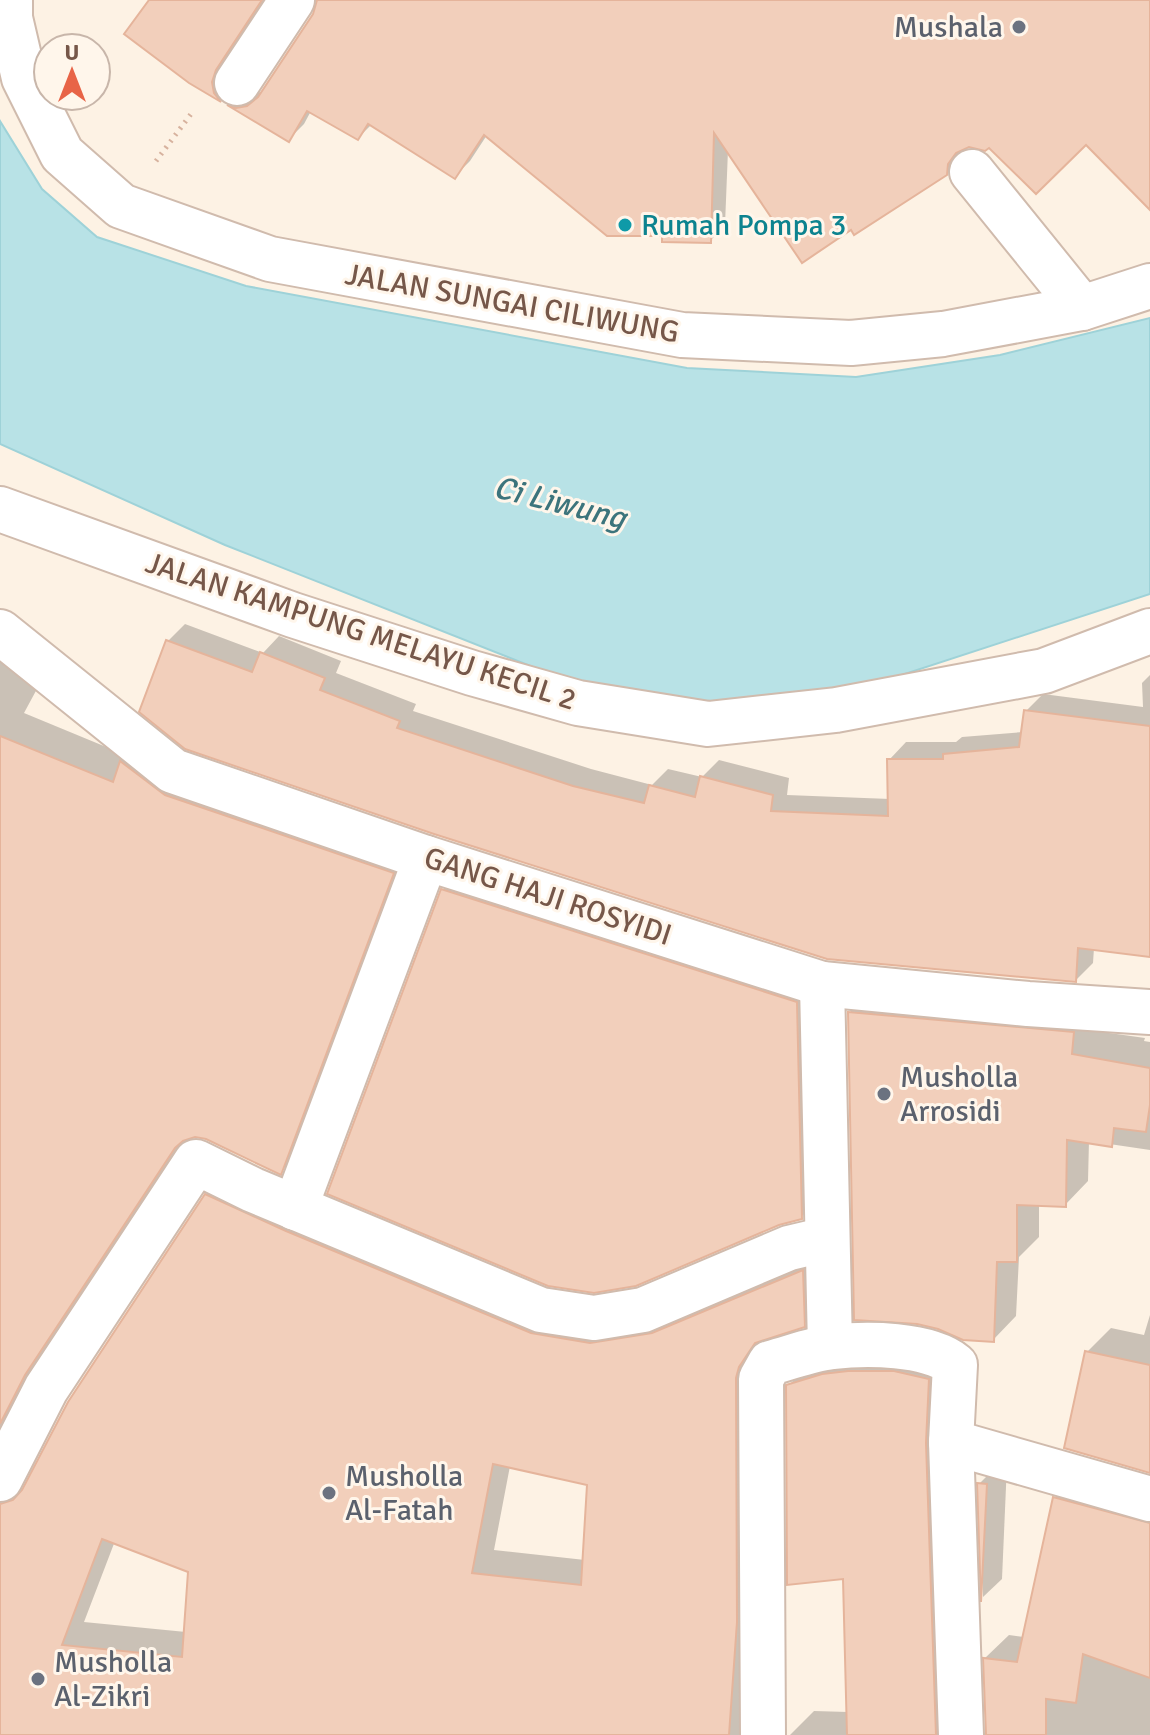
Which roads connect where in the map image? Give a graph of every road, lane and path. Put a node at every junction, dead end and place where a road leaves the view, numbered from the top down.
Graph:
1 (10, 0) edge
2 (292, 0) edge
3 (237, 83) dead end
4 (196, 108) dead end
5 (972, 172) dead end
6 (121, 206) junction
7 (1150, 286) edge
8 (1082, 308) junction
9 (0, 509) edge
10 (1150, 631) edge
11 (0, 632) edge
12 (426, 858) junction
13 (822, 984) junction
14 (1150, 1012) edge
15 (295, 1208) junction
16 (827, 1239) junction
17 (830, 1347) junction
18 (951, 1442) junction
19 (0, 1479) edge
20 (1150, 1499) edge
21 (763, 1735) edge
22 (961, 1735) edge

1 - 6 street, JALAN SUNGAI CILIWUNG
2 - 3 street
4 - 6 path
5 - 8 street
6 - 8 street, JALAN SUNGAI CILIWUNG
7 - 8 street, JALAN SUNGAI CILIWUNG
9 - 10 street, JALAN KAMPUNG MELAYU KECIL 2
11 - 12 street, GANG HAJI ROSYIDI
12 - 13 street, GANG HAJI ROSYIDI
12 - 15 street
13 - 14 street, GANG HAJI ROSYIDI
13 - 16 street
15 - 16 street
15 - 19 street
16 - 17 street
17 - 18 street
17 - 21 street
18 - 20 street
18 - 22 street

